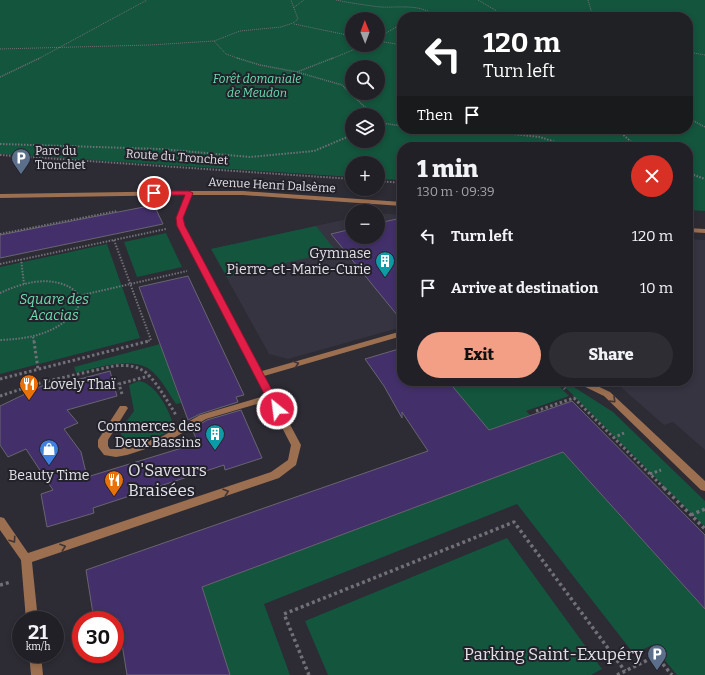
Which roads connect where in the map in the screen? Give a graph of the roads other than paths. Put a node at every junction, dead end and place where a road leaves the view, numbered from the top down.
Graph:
1 (189, 193) junction
2 (0, 196) edge
3 (397, 204) edge
4 (693, 230) edge
5 (705, 231) edge
6 (397, 334) edge
7 (259, 375) junction
8 (590, 386) edge
9 (271, 397) junction
10 (123, 408) dead end
11 (705, 487) edge
12 (0, 521) edge
13 (26, 559) junction
14 (31, 611) edge
15 (36, 663) edge
16 (38, 675) edge

1 - 2 street, Avenue Henri Dalsème
1 - 3 street, Avenue Henri Dalsème
1 - 7 street
4 - 5 street
7 -> 6 street
7 - 9 street
8 -> 11 street
9 - 10 street
13 -> 9 street
12 -> 13 street
13 - 14 street
15 - 16 street

